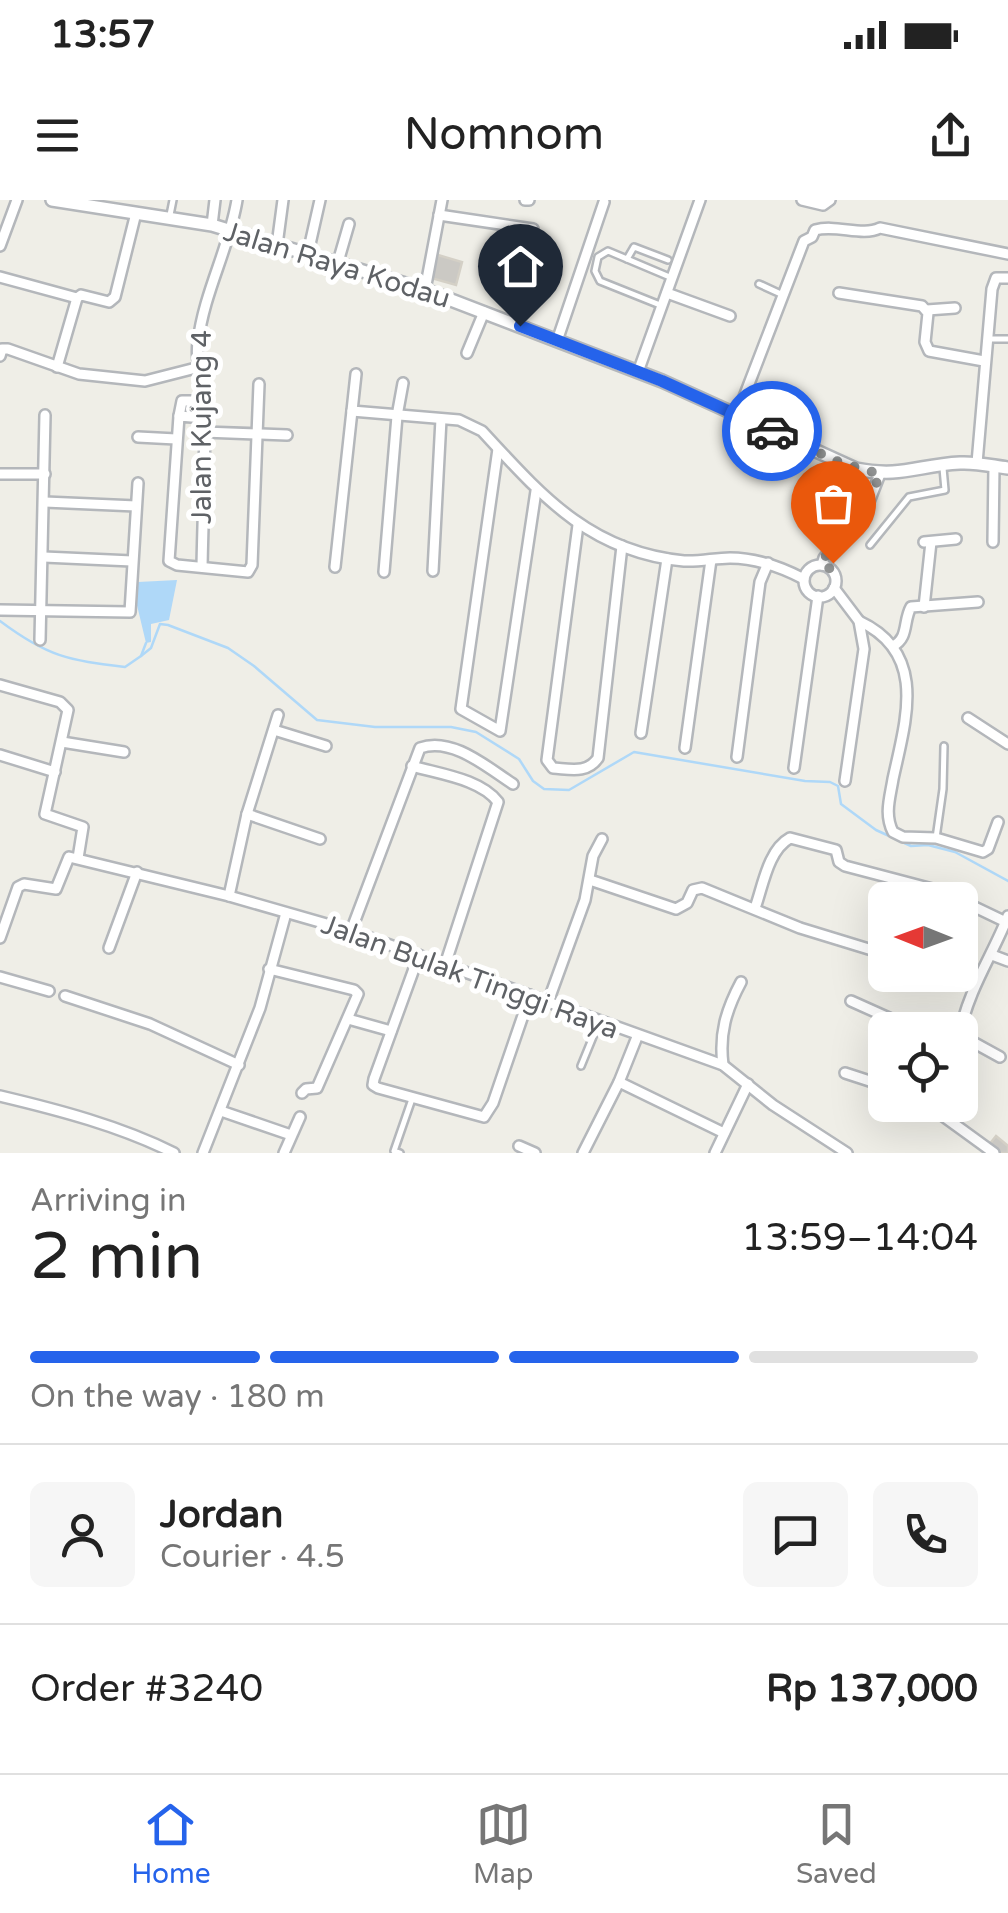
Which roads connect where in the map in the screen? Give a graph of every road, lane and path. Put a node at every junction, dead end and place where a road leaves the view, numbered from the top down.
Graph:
1 (16, 200) edge
2 (52, 200) edge
3 (173, 200) edge
4 (215, 200) edge
5 (237, 200) edge
6 (283, 200) edge
7 (320, 200) edge
8 (427, 200) edge
9 (700, 200) edge
10 (802, 200) edge
11 (830, 200) edge
12 (604, 202) edge
13 (441, 206) edge
14 (136, 213) junction
15 (170, 218) junction
16 (349, 224) dead end
17 (212, 226) junction
18 (532, 228) dead end
19 (230, 231) junction
20 (0, 246) edge
21 (276, 246) junction
22 (308, 253) junction
23 (1008, 254) edge
24 (627, 259) junction
25 (668, 260) dead end
26 (338, 262) junction
27 (1008, 276) edge
28 (0, 277) edge
29 (672, 278) junction
30 (759, 284) dead end
31 (425, 290) junction
32 (667, 292) junction
33 (840, 293) dead end
34 (785, 296) junction
35 (77, 298) junction
36 (663, 306) junction
37 (955, 308) dead end
38 (927, 310) junction
39 (484, 312) junction
40 (730, 316) dead end
41 (986, 339) junction
42 (1008, 339) edge
43 (557, 340) junction
44 (467, 352) dead end
45 (0, 356) edge
46 (984, 361) junction
47 (57, 367) junction
48 (196, 368) junction
49 (638, 372) junction
50 (356, 374) dead end
51 (259, 384) dead end
52 (404, 384) dead end
53 (204, 400) junction
54 (352, 412) junction
55 (737, 414) junction
56 (45, 415) dead end
57 (179, 416) junction
58 (397, 416) junction
59 (204, 418) junction
60 (441, 419) junction
61 (204, 432) junction
62 (257, 434) junction
63 (286, 435) dead end
64 (138, 436) dead end
65 (176, 439) junction
66 (498, 449) junction
67 (978, 464) junction
68 (943, 465) junction
69 (1001, 467) edge
70 (0, 474) edge
71 (45, 474) junction
72 (880, 474) junction
73 (138, 483) dead end
74 (536, 491) junction
75 (45, 502) junction
76 (136, 506) junction
77 (578, 524) junction
78 (956, 539) dead end
79 (993, 542) dead end
80 (870, 545) dead end
81 (622, 546) junction
82 (44, 558) junction
83 (667, 559) junction
84 (711, 560) junction
85 (132, 561) junction
86 (768, 564) junction
87 (202, 567) junction
88 (335, 567) dead end
89 (826, 567) junction
90 (432, 571) dead end
91 (384, 572) dead end
92 (804, 578) junction
93 (834, 588) junction
94 (818, 596) junction
95 (978, 602) dead end
96 (924, 606) junction
97 (0, 610) edge
98 (41, 611) junction
99 (859, 621) junction
100 (40, 640) dead end
101 (893, 646) junction
102 (0, 685) edge
103 (278, 715) dead end
104 (968, 718) dead end
105 (274, 730) junction
106 (641, 734) dead end
107 (62, 742) junction
108 (1008, 744) edge
109 (326, 746) dead end
110 (944, 746) dead end
111 (685, 748) dead end
112 (124, 752) dead end
113 (0, 756) edge
114 (738, 757) dead end
115 (412, 766) junction
116 (794, 768) dead end
117 (55, 772) junction
118 (845, 780) dead end
119 (513, 784) dead end
120 (247, 814) junction
121 (998, 822) dead end
122 (602, 838) dead end
123 (936, 838) junction
124 (320, 839) dead end
125 (73, 858) junction
126 (137, 872) junction
127 (590, 880) junction
128 (905, 882) edge
129 (229, 896) junction
130 (5, 902) edge
131 (978, 907) edge
132 (755, 908) junction
133 (286, 913) junction
134 (1007, 919) edge
135 (351, 931) junction
136 (0, 938) edge
137 (109, 948) dead end
138 (868, 949) edge
139 (419, 955) junction
140 (992, 955) junction
141 (1008, 961) edge
142 (446, 965) junction
143 (269, 969) junction
144 (0, 977) edge
145 (978, 978) edge
146 (741, 982) dead end
147 (49, 991) dead end
148 (530, 995) junction
149 (65, 996) dead end
150 (852, 1000) dead end
151 (548, 1002) junction
152 (877, 1012) edge
153 (348, 1019) junction
154 (599, 1022) junction
155 (391, 1031) junction
156 (637, 1037) junction
157 (978, 1044) edge
158 (1000, 1057) dead end
159 (240, 1065) junction
160 (581, 1066) dead end
161 (723, 1066) junction
162 (844, 1072) dead end
163 (868, 1080) edge
164 (619, 1082) junction
165 (748, 1084) junction
166 (302, 1093) dead end
167 (0, 1096) edge
168 (413, 1096) junction
169 (221, 1111) junction
170 (300, 1117) dead end
171 (951, 1122) edge
172 (724, 1133) junction
173 (291, 1135) junction
174 (519, 1146) dead end
175 (842, 1152) edge
176 (174, 1153) edge
177 (203, 1153) edge
178 (284, 1153) edge
179 (400, 1153) edge
180 (534, 1153) edge
181 (583, 1153) edge
182 (715, 1153) edge
183 (994, 1153) edge

1 - 20 street
2 - 14 street, Jalan Raya Kodau
3 - 15 lane
4 - 17 street
5 - 19 street, Jalan Kujang 4
6 - 21 street
7 - 22 street
8 - 13 street
9 - 29 street
10 - 11 street
12 - 43 street
13 - 18 street
13 - 31 street
14 - 15 street, Jalan Raya Kodau
14 - 35 street
15 - 17 street, Jalan Raya Kodau
16 - 26 street
17 - 19 street, Jalan Raya Kodau
19 - 21 street, Jalan Raya Kodau
19 - 48 street, Jalan Kujang 4
21 - 22 street, Jalan Raya Kodau
22 - 26 street, Jalan Raya Kodau
23 - 34 street
24 - 25 lane
24 - 29 lane
24 - 36 lane
26 - 31 street, Jalan Raya Kodau
27 - 41 street
28 - 35 street
29 - 32 street
30 - 34 lane
31 - 39 street, Jalan Raya Kodau
32 - 36 street
32 - 40 street
33 - 38 street
34 - 55 street
35 - 47 street
36 - 49 street
37 - 38 street
38 - 46 street
39 - 43 street, Jalan Raya Kodau
39 - 44 street
41 - 42 lane
41 - 46 street
43 - 49 street, Jalan Raya Kodau
45 - 47 street
46 - 67 street
47 - 48 street
48 - 53 street, Jalan Kujang 4
49 - 55 street, Jalan Raya Kodau
50 - 54 street
51 - 62 street
52 - 58 street
53 - 57 street
53 - 59 street, Jalan Kujang 4
54 - 58 street
54 - 88 street
55 - 72 street, Jalan Raya Kodau
56 - 71 street
57 - 59 street
57 - 65 street
58 - 60 street
58 - 91 street
59 - 61 street, Jalan Kujang 4
60 - 66 street
60 - 90 street
61 - 62 street
61 - 87 street, Jalan Kujang 4
62 - 63 street
62 - 87 street
64 - 65 street
65 - 87 street
66 - 74 street
66 - 74 street
67 - 68 street, Jalan Raya Kodau
67 - 69 street, Jalan Raya Kodau
68 - 72 street, Jalan Raya Kodau
68 - 80 lane
69 - 79 street
70 - 71 street
71 - 75 street
72 - 89 street
73 - 76 street
74 - 77 street
75 - 76 street
75 - 82 street
76 - 85 street
77 - 81 street
77 - 81 street
78 - 96 street
81 - 83 street
82 - 85 street
82 - 98 street
83 - 84 street
83 - 106 street
84 - 86 street
84 - 111 street
85 - 98 street
86 - 92 street
86 - 114 street
89 - 92 street
89 - 93 street
92 - 94 street
93 - 94 street
93 - 99 street
94 - 116 street
95 - 96 street
96 - 101 street
97 - 98 street
98 - 100 street
99 - 101 street
99 - 118 street
101 - 123 street
102 - 107 street
103 - 105 street
104 - 108 street
105 - 109 street
105 - 120 street
107 - 112 street
107 - 117 street
110 - 123 lane
113 - 117 street
115 - 119 street
115 - 135 street
115 - 142 street
117 - 125 street
120 - 124 street
120 - 129 street
121 - 123 street
122 - 127 street
125 - 126 street, Jalan Bulak Tinggi Raya
125 - 130 street
126 - 129 street, Jalan Bulak Tinggi Raya
126 - 137 street
127 - 132 street
127 - 151 street
128 - 132 street
129 - 133 street, Jalan Bulak Tinggi Raya
130 - 136 street
131 - 134 street
132 - 138 street
133 - 135 street, Jalan Bulak Tinggi Raya
133 - 143 street
134 - 140 street
135 - 139 street, Jalan Bulak Tinggi Raya
139 - 142 street, Jalan Bulak Tinggi Raya
139 - 155 street
140 - 141 street
140 - 145 street
142 - 148 street, Jalan Bulak Tinggi Raya
143 - 153 street
143 - 159 street
144 - 147 street
146 - 161 street
148 - 151 street, Jalan Bulak Tinggi Raya
148 - 168 street
149 - 159 street
150 - 152 street
151 - 154 street, Jalan Bulak Tinggi Raya
153 - 155 street
153 - 166 street
154 - 156 street, Jalan Bulak Tinggi Raya
154 - 160 lane
155 - 168 street
156 - 161 street, Jalan Bulak Tinggi Raya
156 - 164 street
157 - 158 street
159 - 169 street
161 - 165 street, Jalan Bulak Tinggi Raya
162 - 163 street
164 - 172 street
164 - 181 street
165 - 172 street
165 - 175 street, Jalan Bulak Tinggi Raya
167 - 176 street
168 - 179 lane
169 - 173 street
169 - 177 street
170 - 173 street
171 - 183 street
172 - 182 street
173 - 178 street
174 - 180 street

